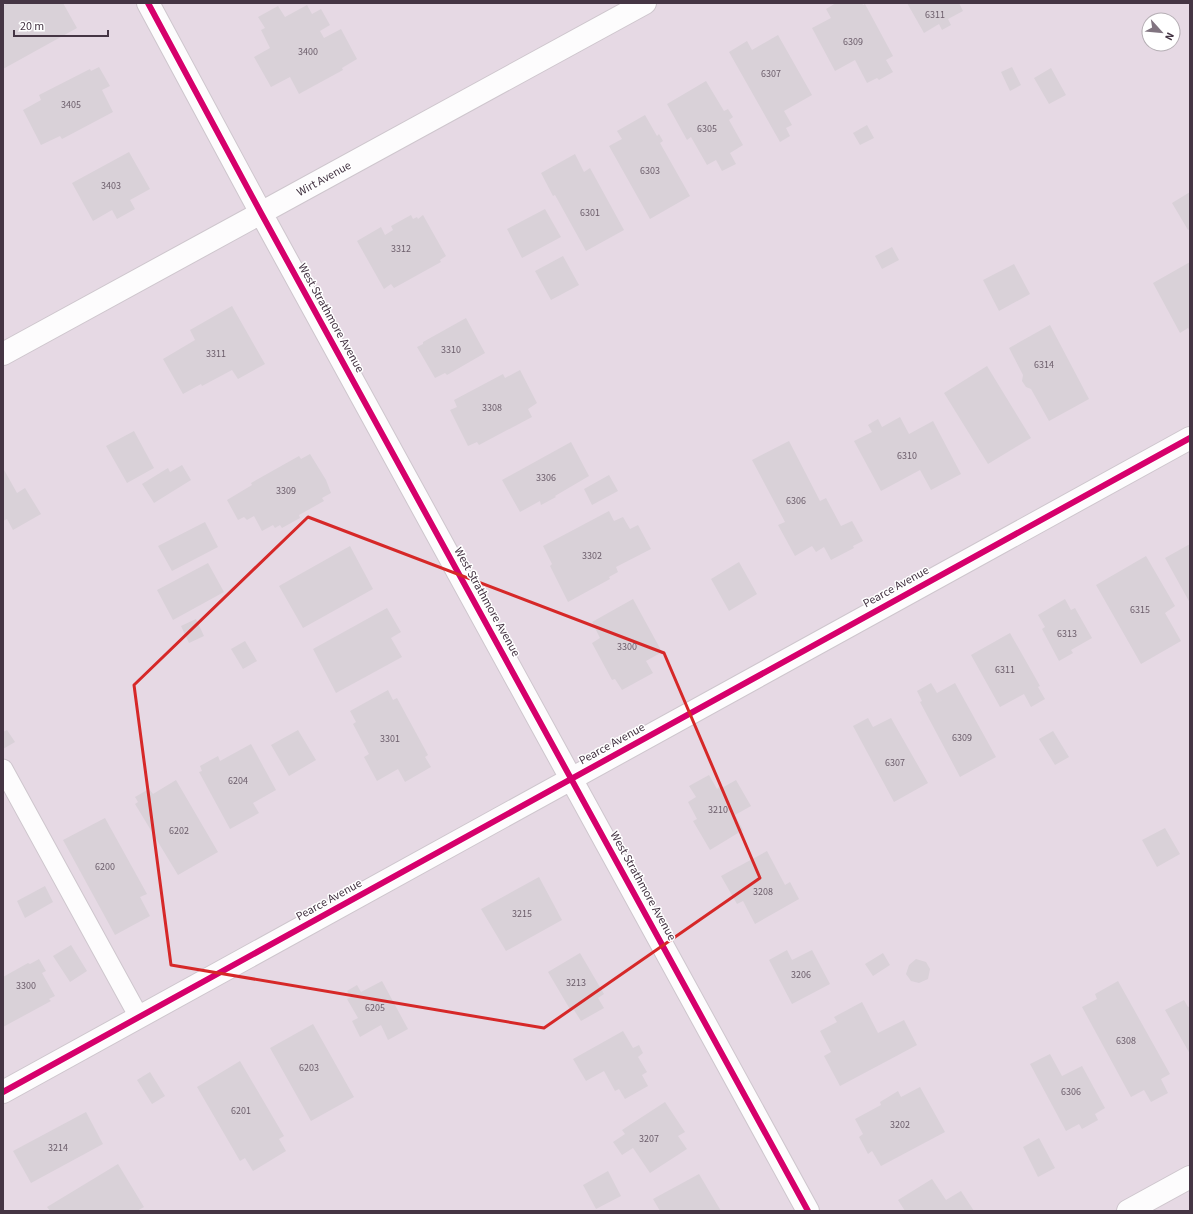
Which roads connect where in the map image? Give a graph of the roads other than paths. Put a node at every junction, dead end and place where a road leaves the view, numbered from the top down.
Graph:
1 (148, 3) edge
2 (645, 3) edge
3 (261, 213) junction
4 (3, 354) edge
5 (1190, 438) edge
6 (3, 769) edge
7 (571, 779) junction
8 (139, 1017) junction
9 (3, 1092) edge
10 (1190, 1177) edge
11 (808, 1211) edge
12 (1128, 1211) edge

1 - 3 street, West Strathmore Avenue
2 - 3 street, Wirt Avenue
3 - 4 street, Wirt Avenue
3 - 7 street, West Strathmore Avenue
5 - 7 street, Pearce Avenue
6 - 8 lane
7 - 8 street, Pearce Avenue
7 - 11 street, West Strathmore Avenue
8 - 9 street, Pearce Avenue
10 - 12 street

